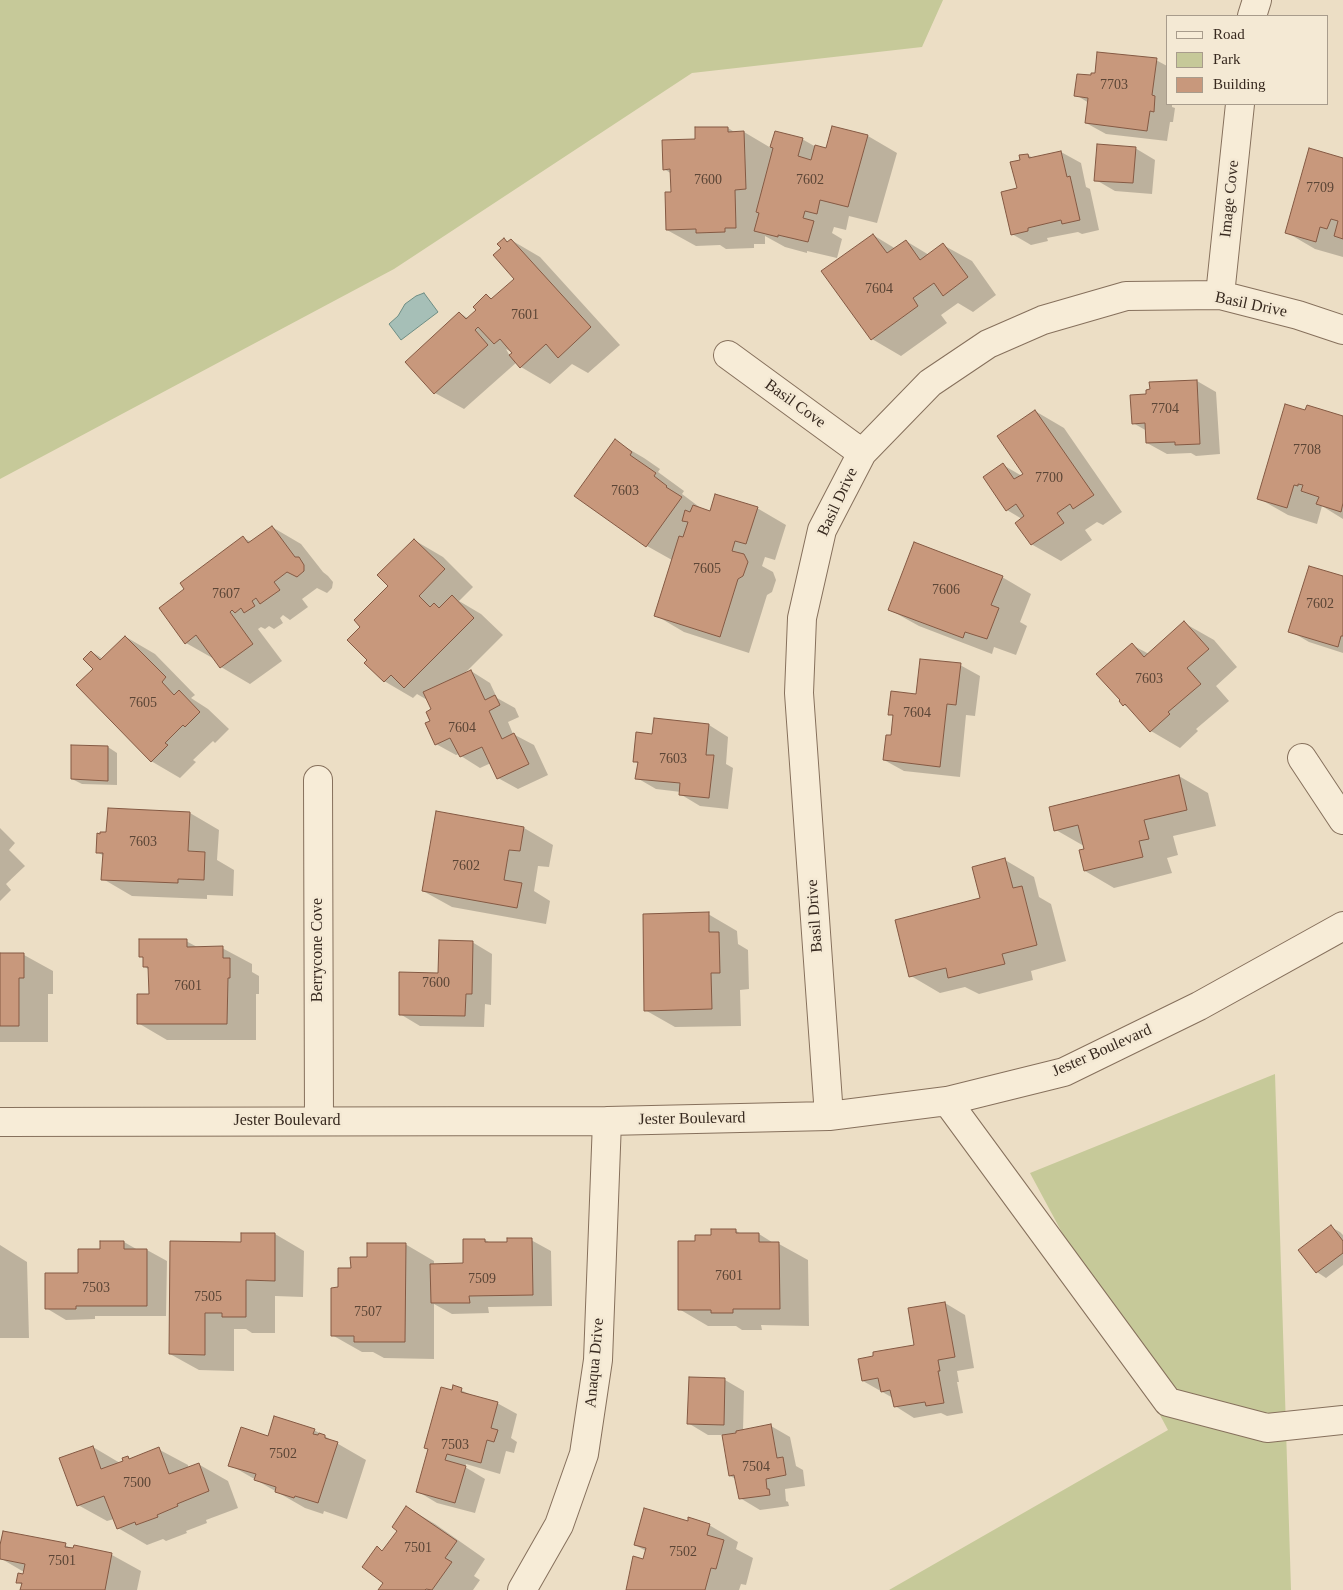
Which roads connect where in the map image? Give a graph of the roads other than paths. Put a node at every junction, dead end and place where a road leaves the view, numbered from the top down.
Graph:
1 (1257, 0) edge
2 (1252, 15) edge
3 (1240, 105) edge
4 (1220, 295) junction
5 (1343, 330) edge
6 (728, 355) dead end
7 (862, 453) junction
8 (1302, 758) dead end
9 (318, 780) dead end
10 (1343, 820) edge
11 (1343, 926) edge
12 (947, 1101) junction
13 (828, 1116) junction
14 (319, 1121) junction
15 (607, 1121) junction
16 (0, 1122) edge
17 (1343, 1420) edge
18 (522, 1590) edge

1 - 2 street
3 - 4 street, Image Cove
4 - 5 street, Basil Drive
4 - 7 street, Basil Drive
6 - 7 street, Basil Cove
7 - 13 street, Basil Drive
8 - 10 street
9 - 14 street, Berrycone Cove
11 - 12 street, Jester Boulevard
12 - 13 street, Jester Boulevard
12 - 17 street
13 - 15 street, Jester Boulevard
14 - 15 street, Jester Boulevard
14 - 16 street, Jester Boulevard
15 - 18 street, Anaqua Drive

